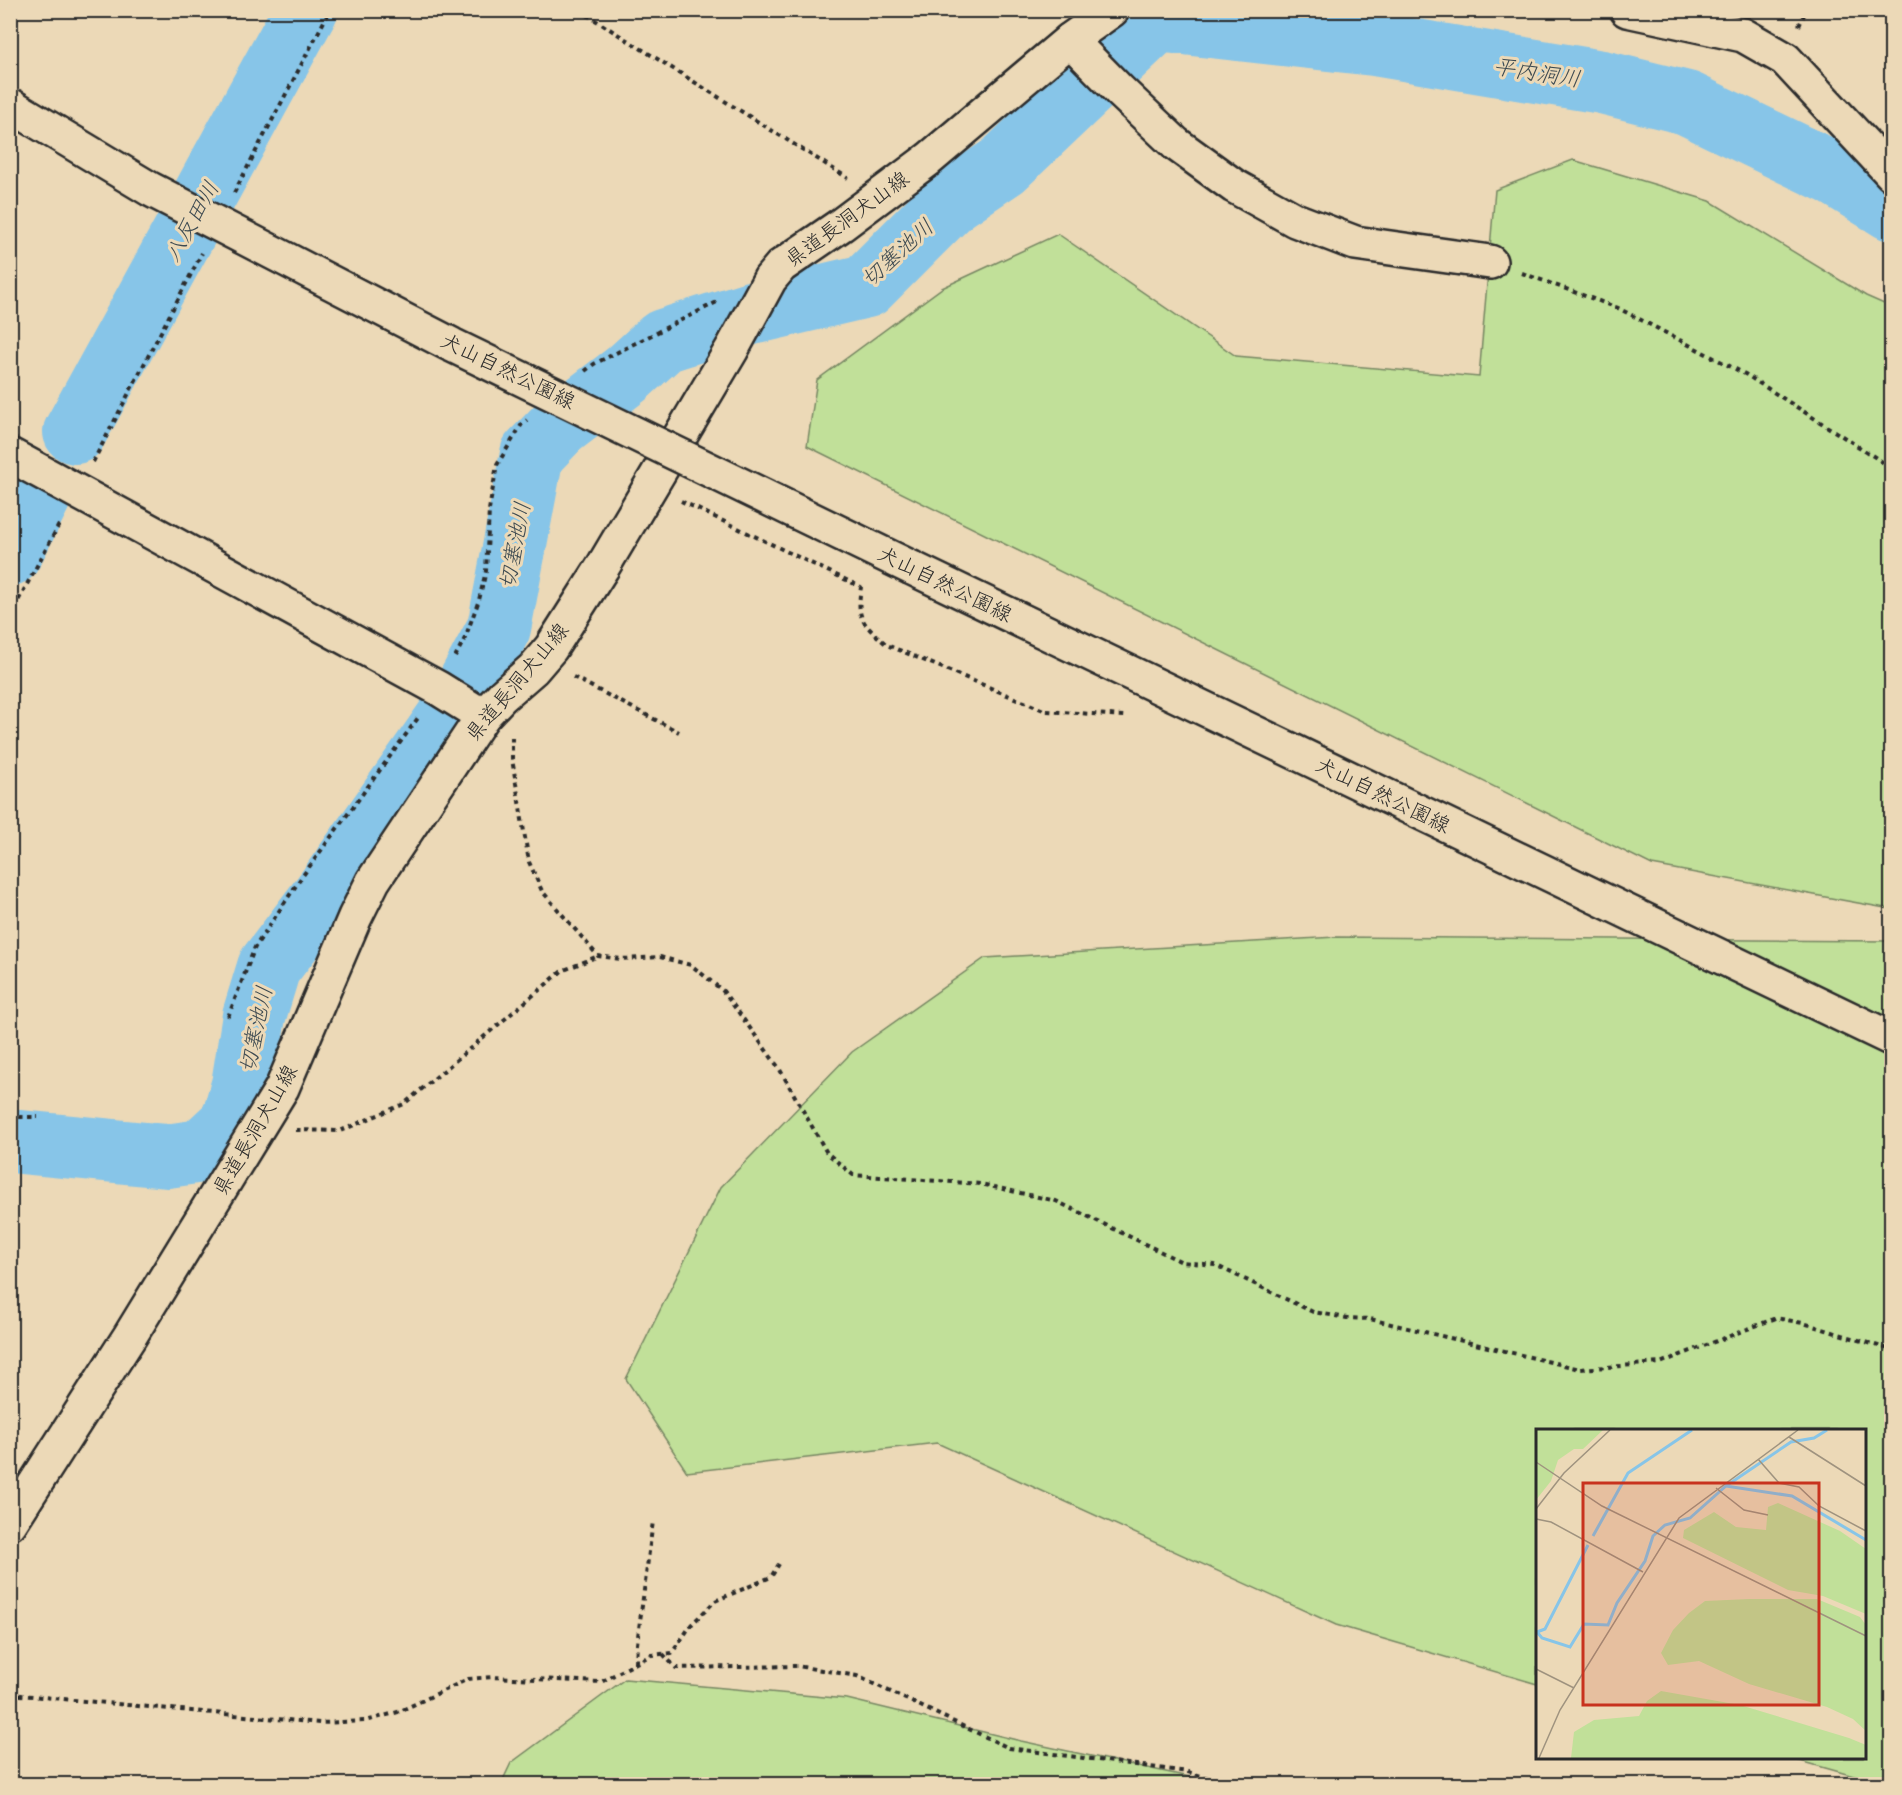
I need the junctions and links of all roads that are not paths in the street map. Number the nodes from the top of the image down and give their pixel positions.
1 (1112, 10) edge
2 (1627, 10) edge
3 (1071, 41) junction
4 (10, 105) edge
5 (1892, 174) edge
6 (1490, 262) road end
7 (10, 455) edge
8 (483, 716) junction
9 (1892, 1039) edge
10 (10, 1523) edge

1 - 3 main road, 県道長洞犬山線
2 - 5 main road
3 - 6 main road
3 - 8 main road, 県道長洞犬山線
4 - 9 main road, 犬山自然公園線, bridge
7 - 8 main road
8 - 10 main road, 県道長洞犬山線

